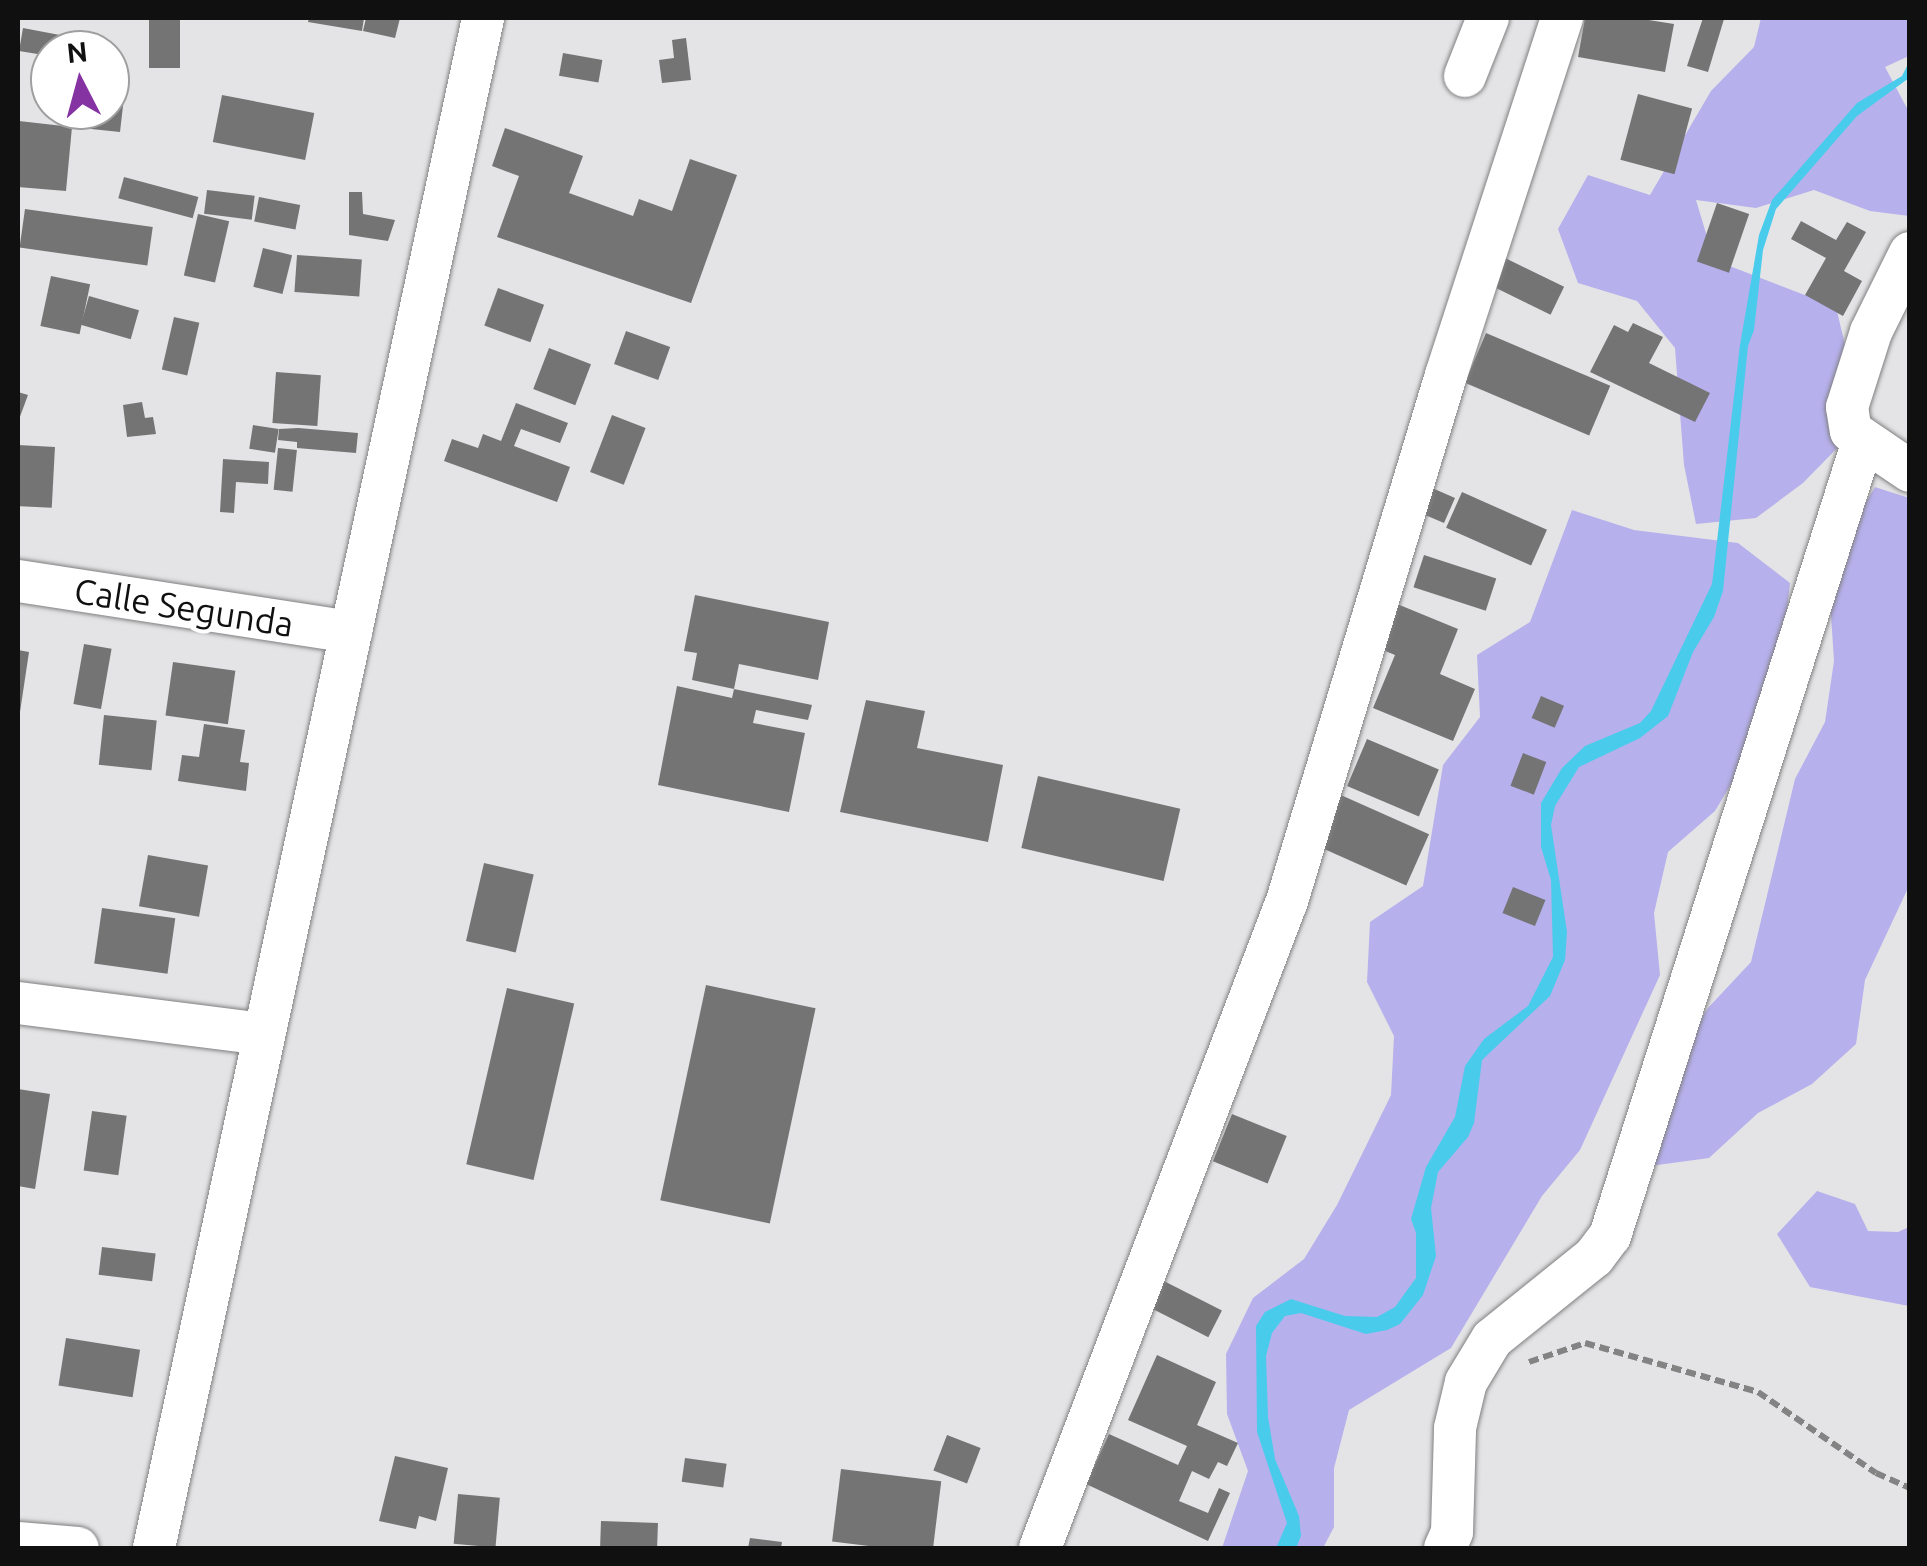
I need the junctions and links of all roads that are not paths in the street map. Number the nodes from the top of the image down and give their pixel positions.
1 (483, 18) edge
2 (1488, 18) edge
3 (1562, 18) edge
4 (1465, 76) dead end
5 (1910, 253) edge
6 (1863, 440) junction
7 (1910, 471) edge
8 (18, 581) edge
9 (351, 632) junction
10 (18, 1003) edge
11 (264, 1034) junction
12 (18, 1543) edge
13 (78, 1548) edge
14 (154, 1548) edge
15 (1040, 1548) edge
16 (1445, 1548) edge

1 - 9 street
2 - 4 street
3 - 15 street
5 - 6 street
6 - 7 street
6 - 16 street
8 - 9 street, Calle Segunda
9 - 11 street
10 - 11 street
11 - 14 street
12 - 13 street

